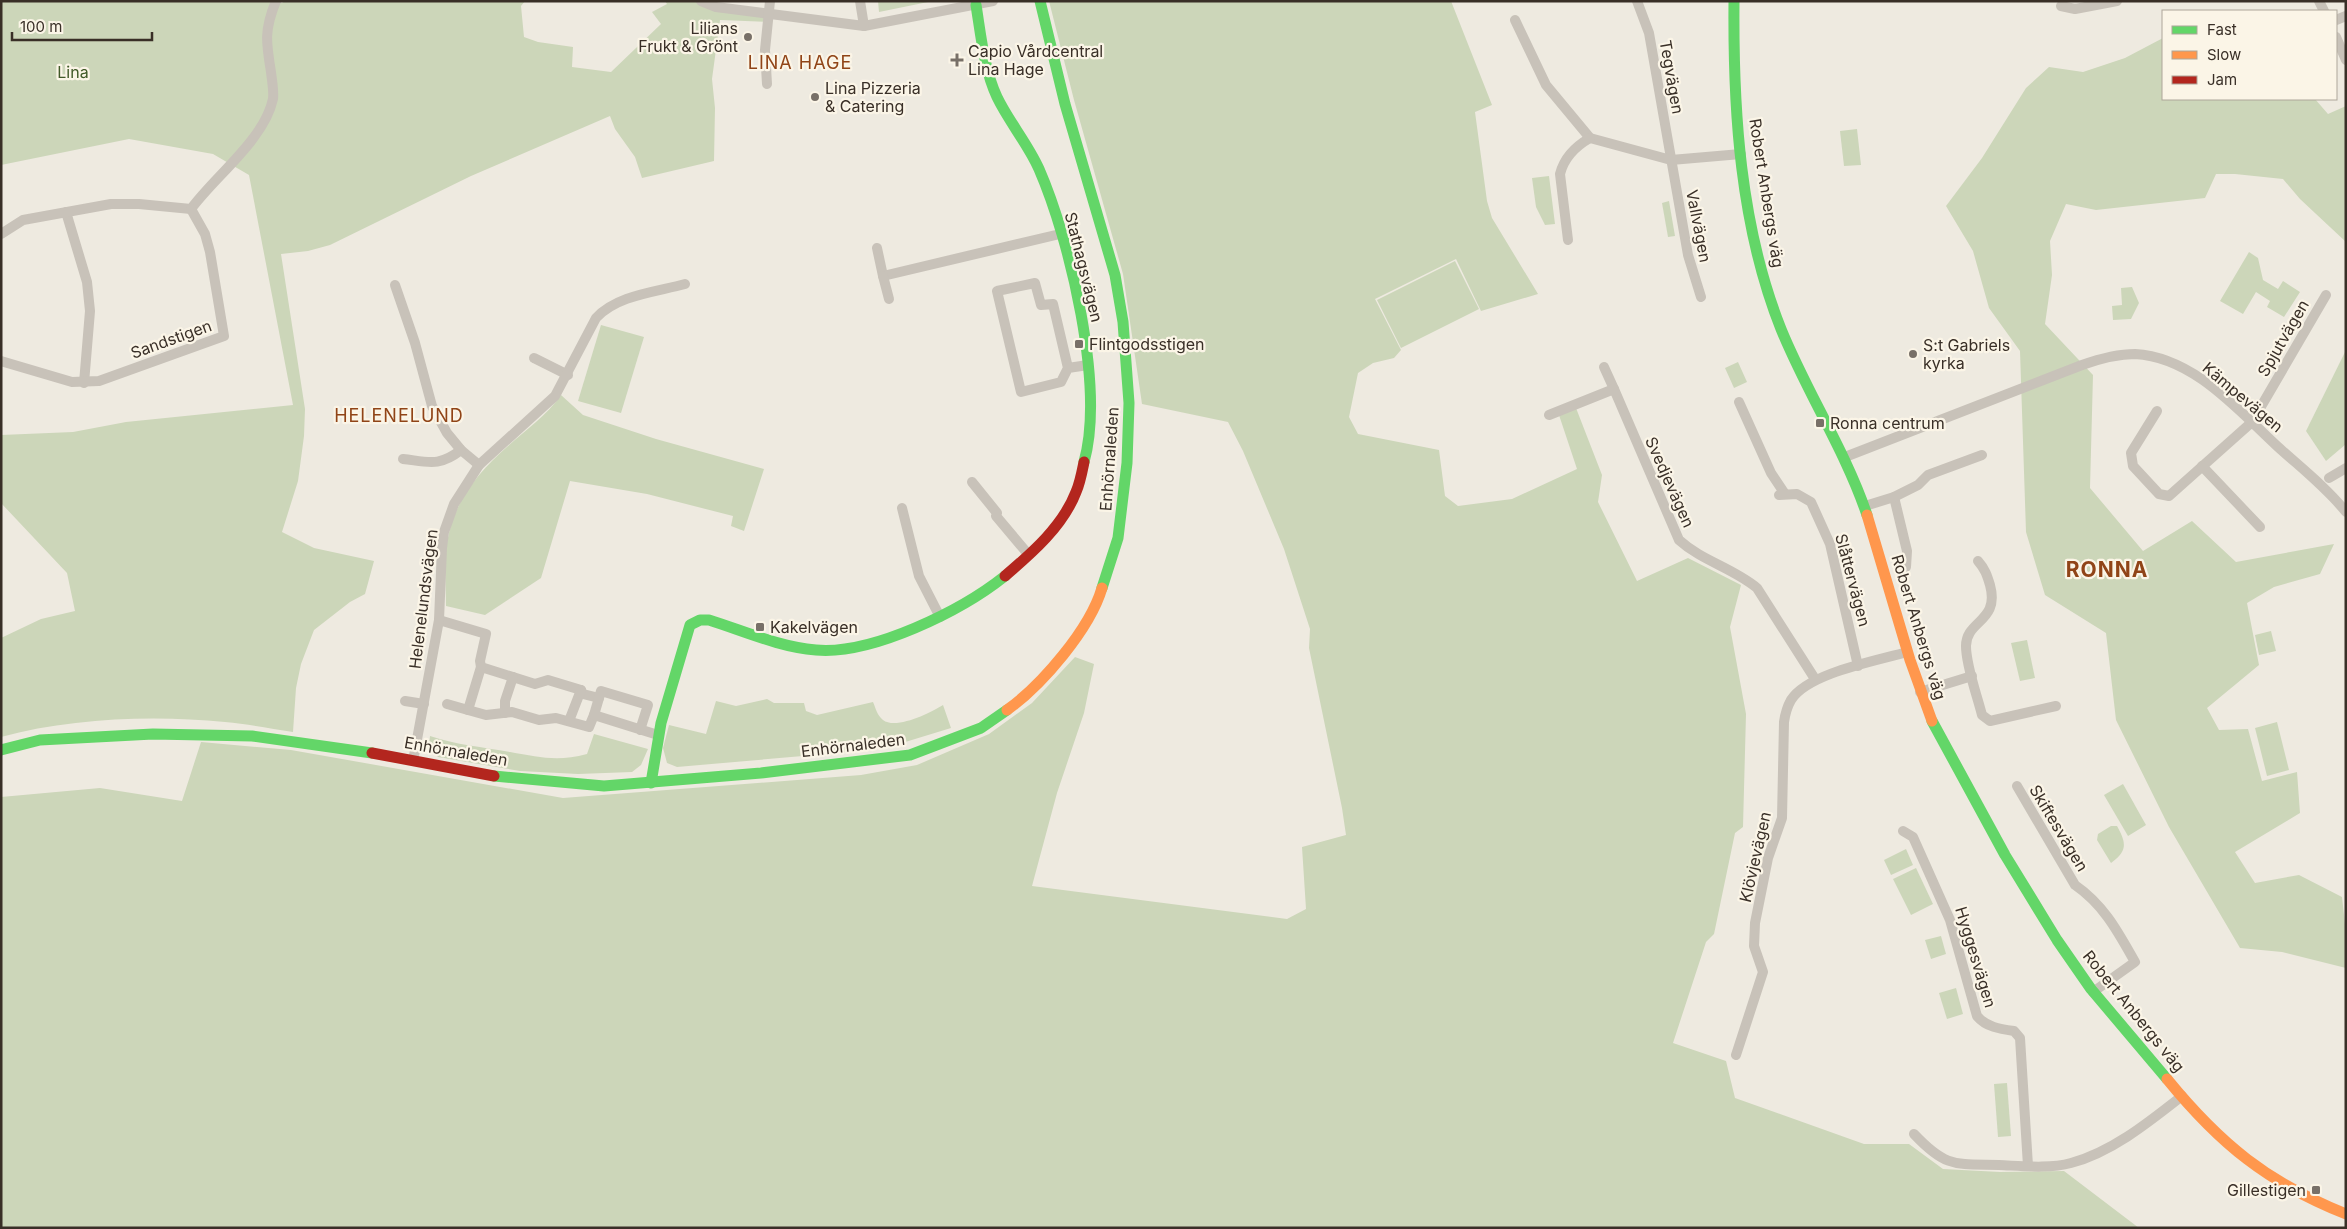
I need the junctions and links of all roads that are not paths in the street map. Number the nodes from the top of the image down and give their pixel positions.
1 (276, 1) edge
2 (701, 1) edge
3 (770, 1) edge
4 (860, 1) edge
5 (993, 1) edge
6 (1040, 1) edge
7 (1637, 1) edge
8 (1734, 1) edge
9 (2118, 1) edge
10 (976, 5) junction
11 (2061, 6) dead end
12 (769, 12) junction
13 (1516, 20) dead end
14 (864, 26) junction
15 (2337, 40) edge
16 (2346, 60) edge
17 (767, 84) dead end
18 (1590, 138) junction
19 (1741, 154) junction
20 (1671, 160) junction
21 (191, 209) junction
22 (66, 212) junction
23 (1, 234) edge
24 (1060, 234) junction
25 (1568, 240) dead end
26 (877, 248) dead end
27 (883, 276) junction
28 (395, 284) dead end
29 (685, 284) dead end
30 (2326, 295) dead end
31 (1701, 297) dead end
32 (889, 298) dead end
33 (534, 358) dead end
34 (1, 360) edge
35 (1088, 365) junction
36 (1604, 367) dead end
37 (1068, 368) junction
38 (568, 375) junction
39 (84, 383) junction
40 (1614, 389) junction
41 (1739, 402) dead end
42 (2157, 411) dead end
43 (1549, 415) dead end
44 (2252, 422) junction
45 (461, 450) junction
46 (1982, 455) dead end
47 (1845, 457) junction
48 (403, 458) dead end
49 (480, 465) junction
50 (2202, 466) junction
51 (2346, 468) edge
52 (2329, 478) dead end
53 (972, 482) dead end
54 (1894, 497) junction
55 (1865, 506) junction
56 (902, 508) dead end
57 (2346, 512) edge
58 (2260, 527) dead end
59 (1028, 554) junction
60 (1978, 561) dead end
61 (1906, 567) dead end
62 (940, 617) junction
63 (439, 620) junction
64 (1907, 652) junction
65 (1858, 666) junction
66 (481, 668) junction
67 (1972, 676) junction
68 (513, 677) junction
69 (1815, 679) junction
70 (581, 690) junction
71 (1920, 692) junction
72 (599, 698) junction
73 (405, 702) dead end
74 (424, 704) junction
75 (447, 704) dead end
76 (2056, 706) dead end
77 (468, 710) junction
78 (505, 713) junction
79 (594, 715) junction
80 (569, 721) junction
81 (640, 730) junction
82 (658, 735) junction
83 (1, 750) edge
84 (413, 761) junction
85 (650, 783) junction
86 (2016, 786) dead end
87 (1903, 832) dead end
88 (2093, 992) junction
89 (1736, 1054) dead end
90 (2182, 1096) junction
91 (1914, 1134) dead end
92 (2028, 1166) junction
93 (2346, 1214) edge

1 - 21 street
2 - 12 street
3 - 12 street
4 - 14 street
5 - 10 street
6 - 85 street, Enhörnaleden
7 - 20 street, Tegvägen
8 - 19 street, Robert Anbergs väg
9 - 11 street
10 - 14 street
10 - 24 street, Stathagsvägen
12 - 14 street
12 - 17 street
13 - 18 street
15 - 16 street
18 - 20 street
18 - 25 street
19 - 20 street
19 - 47 street, Robert Anbergs väg
20 - 31 street, Vallvägen
21 - 22 street
21 - 39 street, Sandstigen
22 - 23 street
22 - 39 street
24 - 27 street
24 - 35 street, Stathagsvägen
26 - 27 street
27 - 32 street
28 - 45 street
29 - 38 street, Helenelundsvägen
30 - 44 street, Spjutvägen
33 - 38 street
34 - 39 street, Sandstigen
35 - 37 street
35 - 59 street, Stathagsvägen
36 - 40 street, Svedjevägen
37 - 37 street
38 - 49 street, Helenelundsvägen
40 - 43 street
40 - 69 street, Svedjevägen
41 - 65 street, Slåttervägen
42 - 50 street, Spjutvägen
44 - 47 street, Kämpevägen
44 - 50 street, Spjutvägen
44 - 57 street, Kämpevägen
45 - 48 street
45 - 49 street
46 - 54 street
47 - 55 street, Robert Anbergs väg
49 - 63 street, Helenelundsvägen
50 - 58 street
51 - 52 street
53 - 59 street
54 - 55 street
54 - 61 street
55 - 64 street, Robert Anbergs väg
56 - 62 street
59 - 62 street, Stathagsvägen
60 - 67 street
62 - 82 street, Stathagsvägen
63 - 66 street
63 - 74 street, Helenelundsvägen
64 - 65 street, Klövjevägen
64 - 71 street, Robert Anbergs väg
65 - 69 street, Klövjevägen
66 - 68 street
66 - 77 street
67 - 71 street
67 - 76 street
68 - 70 street
68 - 78 street
69 - 89 street, Klövjevägen
70 - 72 street
70 - 80 street
71 - 88 street, Robert Anbergs väg
72 - 79 street
72 - 81 street
73 - 74 street
74 - 84 street, Helenelundsvägen
75 - 77 street
77 - 78 street
78 - 80 street
79 - 80 street
79 - 81 street
81 - 82 street
82 - 85 street
83 - 84 street, Enhörnaleden
84 - 85 street, Enhörnaleden
86 - 88 street, Skiftesvägen
87 - 92 street, Hyggesvägen
88 - 90 street, Robert Anbergs väg
90 - 92 street
90 - 93 street, Robert Anbergs väg
91 - 92 street

